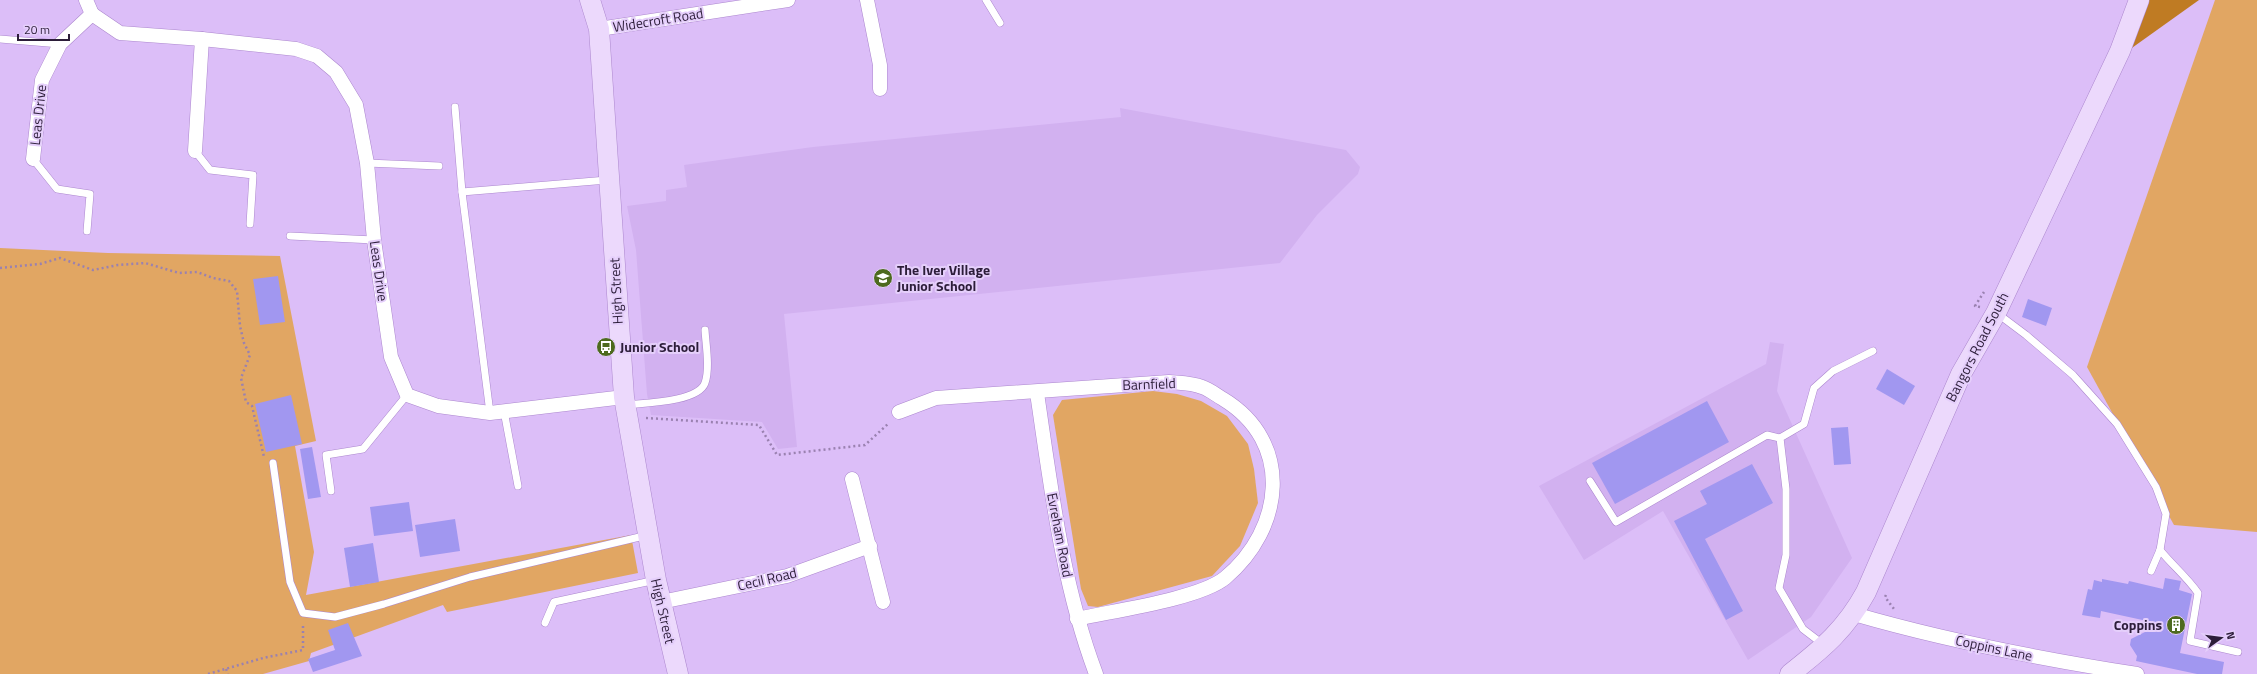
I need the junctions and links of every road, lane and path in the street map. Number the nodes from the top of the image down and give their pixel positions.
1 (86, 0) edge
2 (590, 0) edge
3 (788, 0) edge
4 (867, 0) edge
5 (986, 0) edge
6 (2138, 0) edge
7 (92, 14) junction
8 (1000, 23) dead end
9 (599, 29) junction
10 (0, 39) edge
11 (202, 39) junction
12 (60, 44) junction
13 (880, 89) dead end
14 (455, 108) dead end
15 (195, 152) joint
16 (33, 159) joint
17 (367, 163) junction
18 (439, 166) dead end
19 (610, 180) junction
20 (462, 192) junction
21 (250, 224) dead end
22 (87, 230) dead end
23 (290, 236) dead end
24 (374, 240) junction
25 (0, 268) edge
26 (1996, 313) junction
27 (705, 330) dead end
28 (1873, 351) dead end
29 (1037, 393) junction
30 (407, 395) junction
31 (624, 401) junction
32 (504, 411) junction
33 (899, 412) dead end
34 (490, 413) junction
35 (649, 418) dead end
36 (880, 433) dead end
37 (1780, 438) junction
38 (264, 457) dead end
39 (273, 463) dead end
40 (852, 479) dead end
41 (1590, 481) dead end
42 (518, 486) dead end
43 (331, 491) dead end
44 (648, 535) junction
45 (870, 546) junction
46 (2160, 550) junction
47 (2151, 571) dead end
48 (656, 580) junction
49 (661, 602) junction
50 (883, 602) dead end
51 (303, 613) junction
52 (1854, 614) junction
53 (1077, 619) junction
54 (545, 623) dead end
55 (1826, 646) junction
56 (2238, 652) dead end
57 (226, 668) junction
58 (208, 674) edge
59 (228, 674) edge
60 (678, 674) edge
61 (1096, 674) edge
62 (1790, 674) edge
63 (2137, 674) edge

1 - 7 street
2 - 9 street, High Street
3 - 9 street, Widecroft Road
4 - 13 street
5 - 8 lane
6 - 26 street, Bangors Road South
7 - 11 street, Leas Drive
7 - 12 street, Leas Drive
9 - 19 street, High Street
10 - 12 lane
11 - 15 street
11 - 17 street, Leas Drive
12 - 16 street, Leas Drive
14 - 20 lane
15 - 21 lane
16 - 22 lane
17 - 18 lane
17 - 24 street, Leas Drive
19 - 20 lane
19 - 31 street, High Street
20 - 34 lane
23 - 24 lane
24 - 30 street, Leas Drive
25 - 38 path
26 - 46 lane
26 - 52 street, Bangors Road South
27 - 31 lane
28 - 37 lane
29 - 33 street, Barnfield
29 - 53 street, Evreham Road
29 - 53 street, Barnfield
30 - 34 street
30 - 43 lane
31 - 32 street
31 - 44 street, High Street
32 - 34 street
32 - 42 lane
35 - 36 path
37 - 41 lane
37 - 55 lane
39 - 51 lane
40 - 45 street
44 - 48 street, High Street
44 - 51 lane
45 - 49 street, Cecil Road
45 - 50 street
46 - 47 lane
46 - 56 lane
48 - 49 street, High Street
48 - 54 lane
49 - 60 street, High Street
51 - 57 path
52 - 55 street, Bangors Road South
52 - 63 street, Coppins Lane
53 - 61 street, Evreham Road
55 - 62 street, Bangors Road South
57 - 58 path
57 - 59 path

